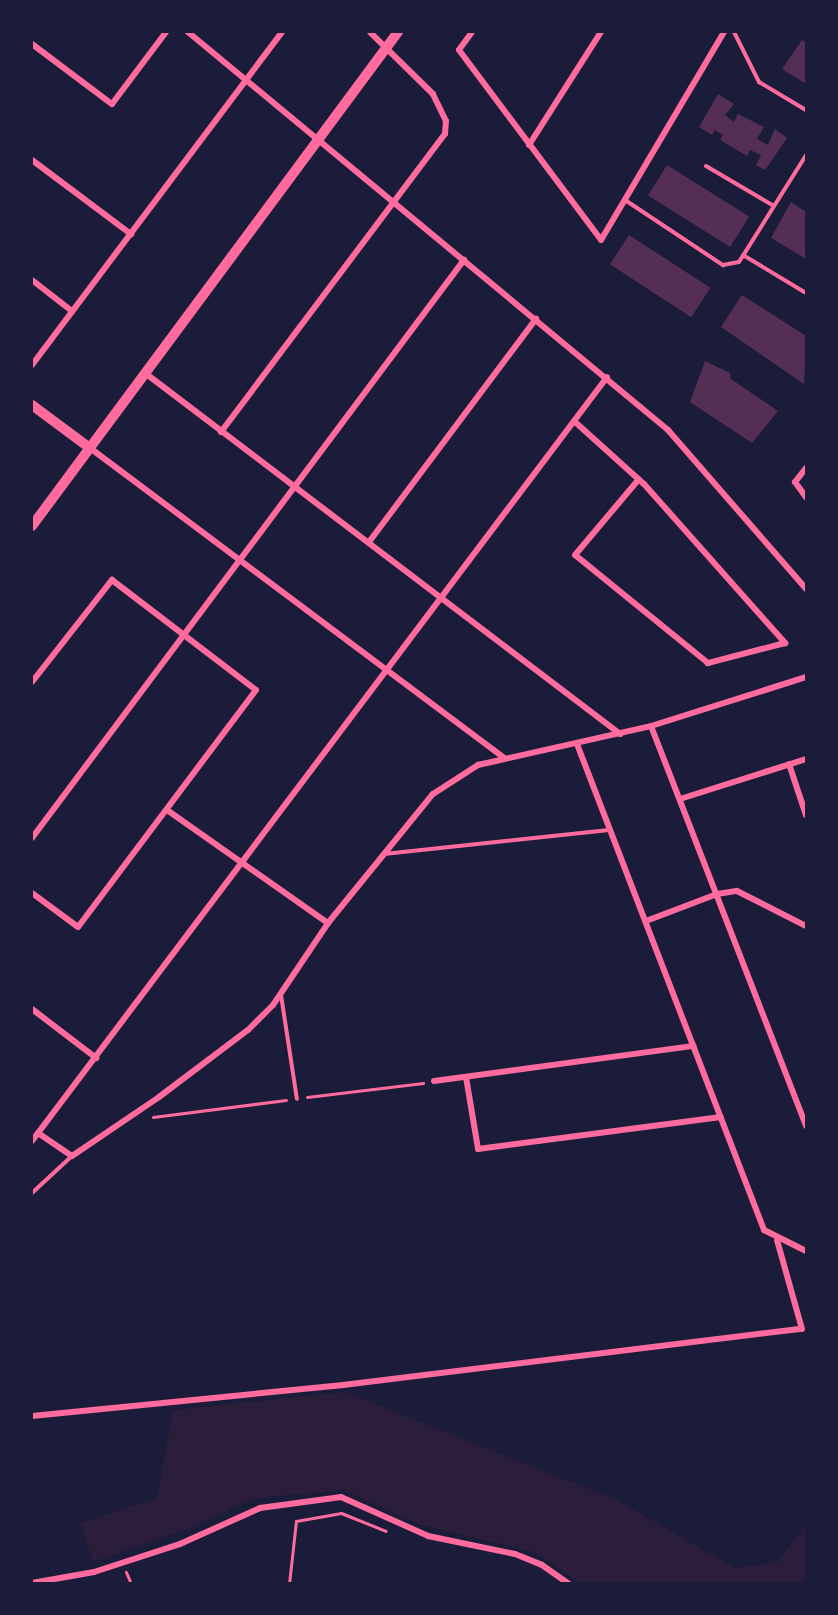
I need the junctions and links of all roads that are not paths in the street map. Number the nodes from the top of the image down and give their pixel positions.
1 (166, 32) edge
2 (188, 32) edge
3 (282, 32) edge
4 (370, 32) edge
5 (398, 32) edge
6 (472, 32) edge
7 (601, 32) edge
8 (724, 32) edge
9 (734, 32) edge
10 (32, 44) edge
11 (386, 49) junction
12 (247, 80) junction
13 (807, 110) edge
14 (317, 142) junction
15 (529, 145) junction
16 (807, 155) edge
17 (32, 160) edge
18 (802, 163) junction
19 (706, 165) dead end
20 (807, 166) edge
21 (624, 200) junction
22 (393, 202) junction
23 (774, 206) junction
24 (131, 234) junction
25 (743, 255) junction
26 (464, 260) junction
27 (32, 280) edge
28 (807, 293) edge
29 (72, 311) junction
30 (536, 319) junction
31 (32, 365) edge
32 (145, 373) junction
33 (607, 377) junction
34 (32, 405) edge
35 (574, 421) junction
36 (221, 432) junction
37 (90, 448) junction
38 (807, 468) edge
39 (639, 479) junction
40 (294, 488) junction
41 (807, 497) edge
42 (32, 526) edge
43 (369, 542) junction
44 (239, 559) junction
45 (807, 589) edge
46 (443, 598) junction
47 (185, 635) junction
48 (386, 672) junction
49 (807, 677) edge
50 (32, 682) edge
51 (651, 726) junction
52 (620, 734) junction
53 (577, 744) junction
54 (504, 757) junction
55 (807, 759) edge
56 (789, 764) junction
57 (680, 799) junction
58 (167, 810) junction
59 (807, 815) edge
60 (607, 830) junction
61 (32, 838) edge
62 (384, 854) junction
63 (243, 863) junction
64 (32, 893) edge
65 (717, 894) junction
66 (646, 921) junction
67 (328, 923) junction
68 (807, 926) edge
69 (281, 994) junction
70 (32, 1010) edge
71 (694, 1046) junction
72 (96, 1058) junction
73 (466, 1077) junction
74 (434, 1081) road end
75 (297, 1099) road end
76 (721, 1117) junction
77 (807, 1126) edge
78 (38, 1133) junction
79 (32, 1141) edge
80 (72, 1156) junction
81 (32, 1193) edge
82 (777, 1240) junction
83 (807, 1251) edge
84 (32, 1416) edge
85 (32, 1583) edge
86 (569, 1584) edge

1 - 10 street
2 - 12 street
3 - 12 street
4 - 11 street
5 - 11 street
6 - 15 street
7 - 15 street
8 - 21 street
9 - 13 lane
11 - 14 street
11 - 22 street
12 - 14 street
12 - 24 street
14 - 22 street
14 - 32 street
15 - 21 street
16 - 18 lane
17 - 24 street
18 - 20 lane
18 - 23 lane
19 - 23 lane
21 - 25 lane
22 - 26 street
22 - 36 street
23 - 25 lane
24 - 29 street
25 - 28 lane
26 - 30 street
26 - 40 street
27 - 29 street
29 - 31 street
30 - 33 street
30 - 43 street
32 - 36 street
32 - 37 street
33 - 35 street
33 - 45 street
34 - 37 street
35 - 39 street
35 - 46 street
36 - 40 street
37 - 42 street
37 - 44 street
38 - 41 street
39 - 39 street
40 - 43 street
40 - 44 street
43 - 46 street
44 - 47 street
44 - 48 street
46 - 48 street
46 - 52 street
47 - 50 street
47 - 58 street
47 - 61 street
48 - 54 street
48 - 63 street
49 - 51 street
51 - 52 street
51 - 57 street
52 - 53 street
53 - 54 street
53 - 60 street
54 - 62 street
55 - 56 street
56 - 57 street
56 - 59 street
57 - 65 street
58 - 63 street
58 - 64 street
60 - 62 lane
60 - 66 street
62 - 67 street
63 - 67 street
63 - 72 street
65 - 66 street
65 - 68 street
65 - 77 street
66 - 71 street
67 - 69 street
69 - 75 lane
69 - 80 street
70 - 72 street
71 - 73 street
71 - 76 street
72 - 78 street
73 - 74 street
73 - 76 street
76 - 82 street
78 - 79 street
78 - 80 street
80 - 81 lane
82 - 83 street
82 - 84 street
85 - 86 street

